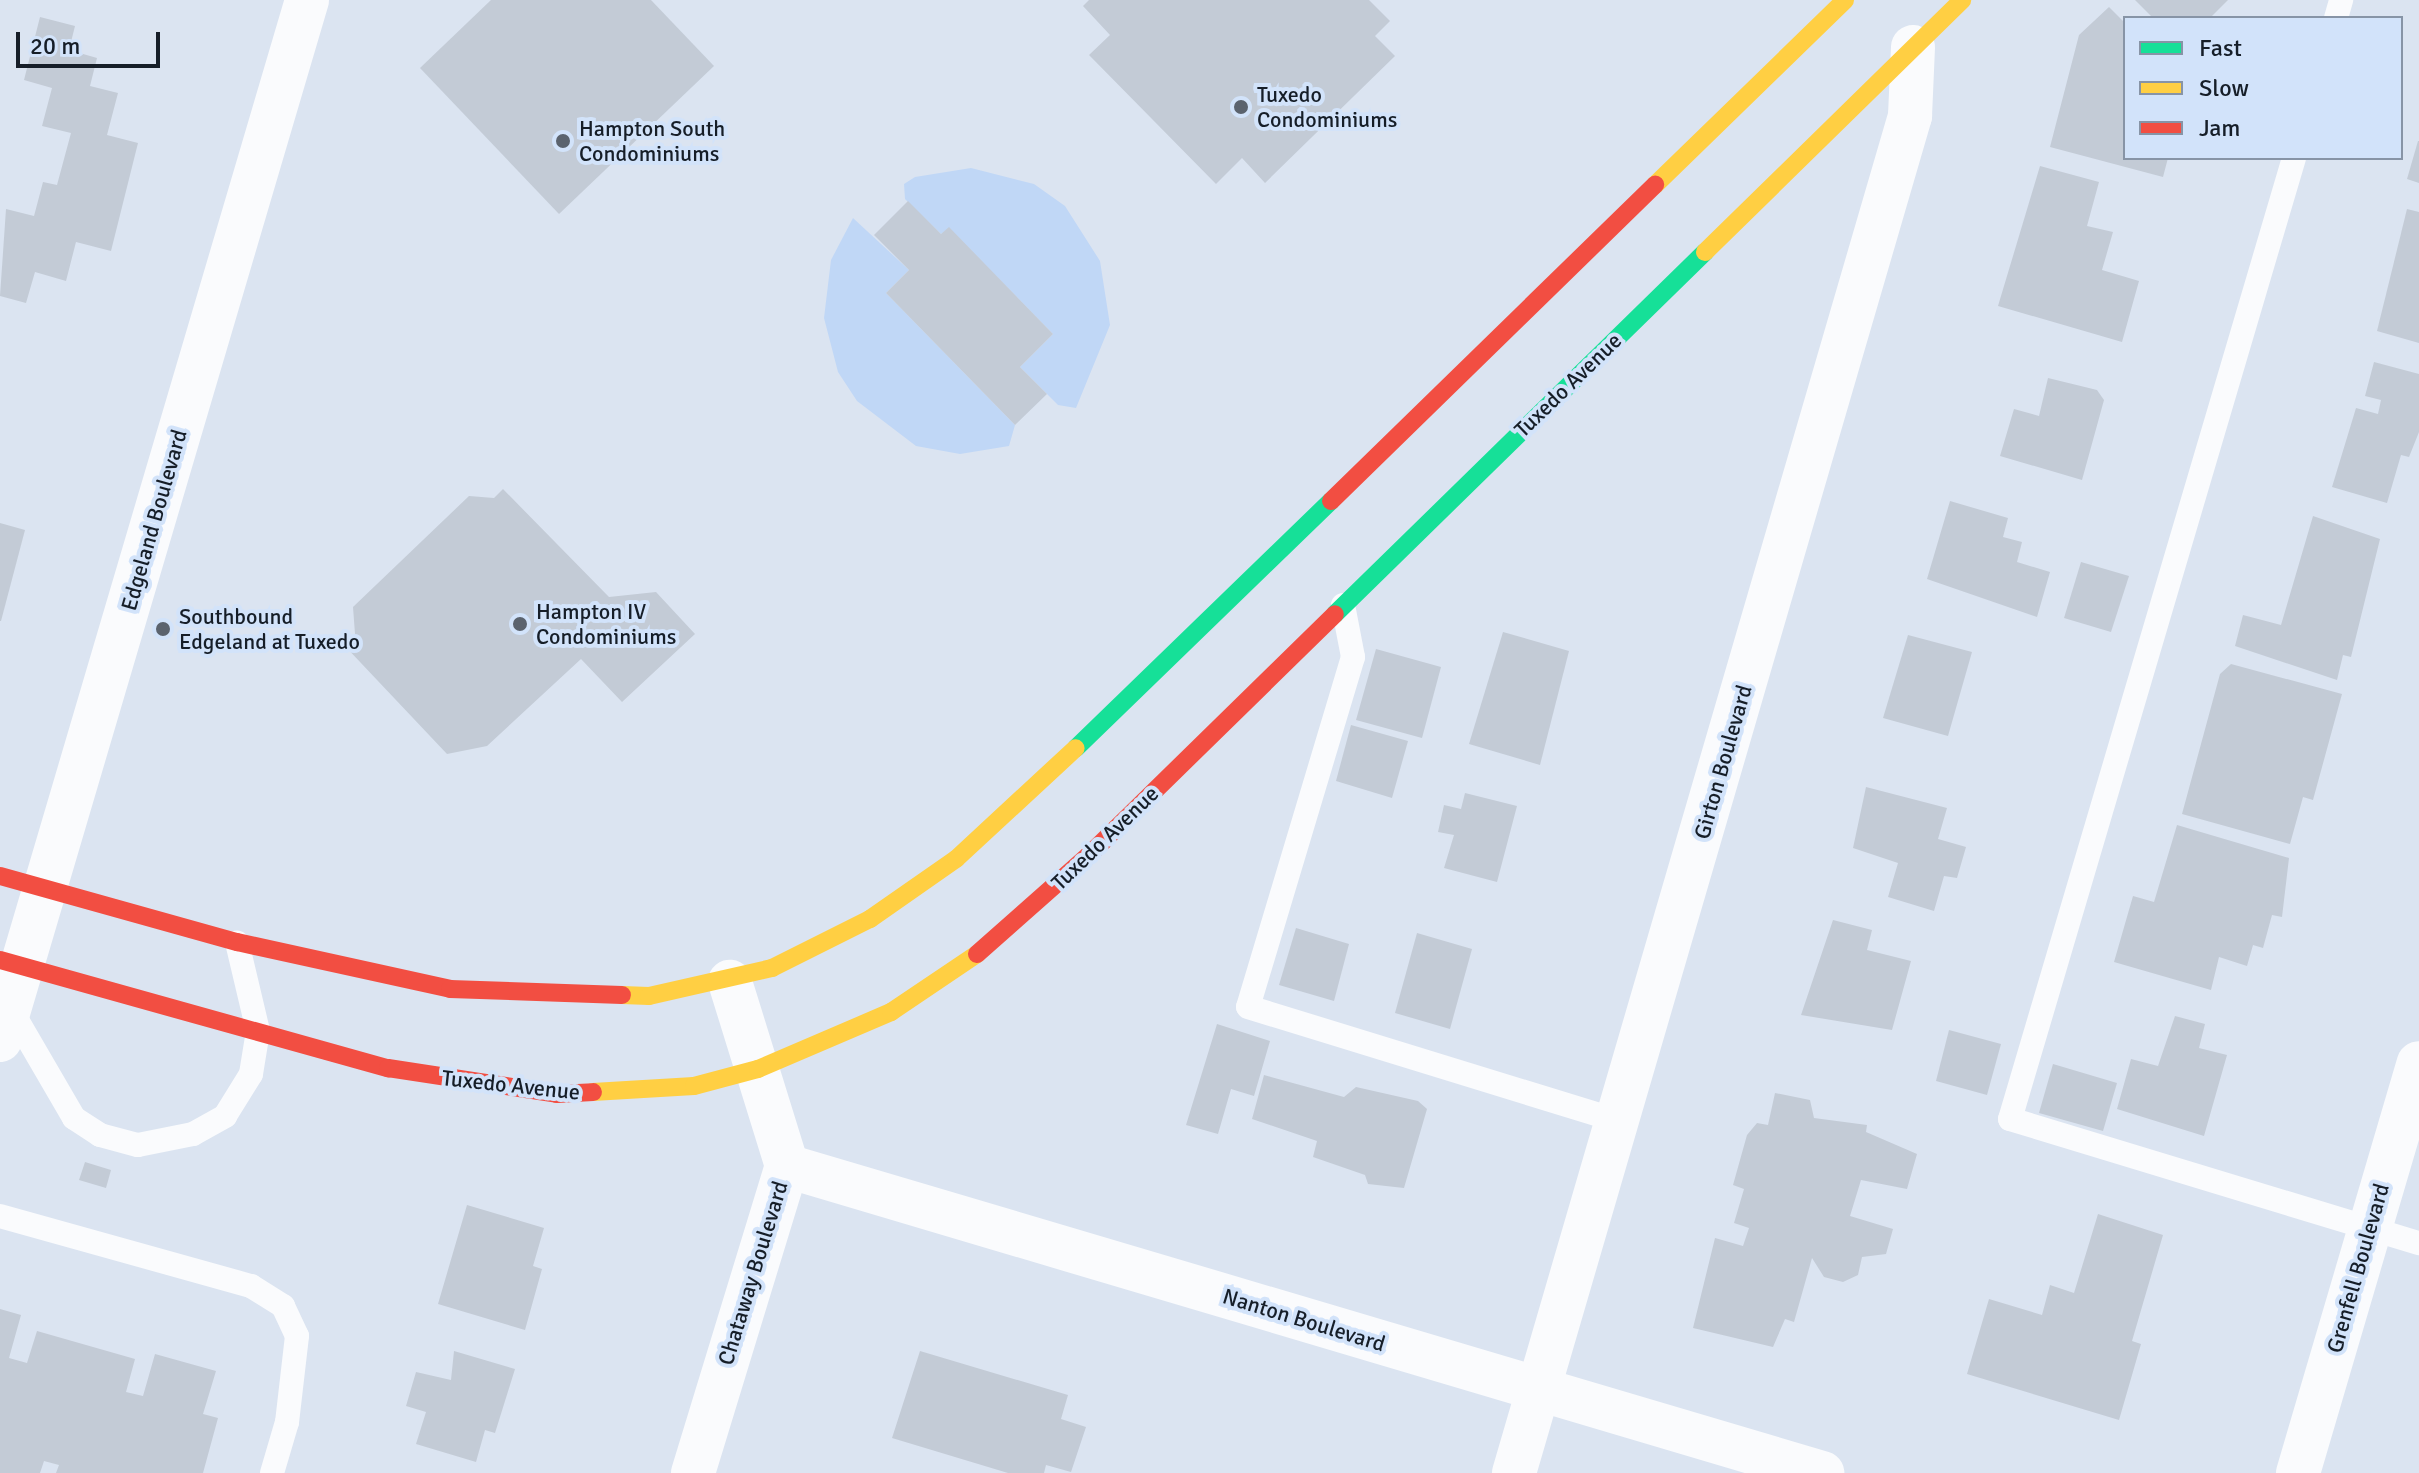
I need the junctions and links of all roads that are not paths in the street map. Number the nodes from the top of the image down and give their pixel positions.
1 (307, 0) edge
2 (1845, 0) edge
3 (1962, 0) edge
4 (1913, 47) junction
5 (2293, 160) edge
6 (1343, 605) junction
7 (0, 876) edge
8 (46, 889) junction
9 (237, 942) junction
10 (12, 963) edge
11 (730, 982) junction
12 (5, 1024) edge
13 (258, 1031) junction
14 (2419, 1063) edge
15 (758, 1069) junction
16 (1619, 1121) junction
17 (787, 1166) junction
18 (0, 1216) edge
19 (2369, 1228) junction
20 (2419, 1243) edge
21 (1540, 1390) junction
22 (702, 1471) edge
23 (272, 1473) edge
24 (1514, 1473) edge
25 (1822, 1473) edge
26 (2298, 1473) edge

1 - 8 street, Edgeland Boulevard
2 - 11 main road
3 - 4 main road, Tuxedo Avenue
4 - 6 main road, Tuxedo Avenue
4 - 16 street, Girton Boulevard
5 - 19 lane
6 - 15 main road, Tuxedo Avenue
6 - 16 lane
7 - 8 main road
8 - 9 main road
8 - 10 street, Edgeland Boulevard
9 - 11 main road
9 - 13 lane
10 - 12 street, Edgeland Boulevard
10 - 13 main road, Tuxedo Avenue
11 - 15 street, Chataway Boulevard
12 - 13 lane
13 - 15 main road, Tuxedo Avenue
14 - 19 street, Grenfell Boulevard
15 - 17 street, Chataway Boulevard
16 - 21 street, Girton Boulevard
17 - 21 street, Nanton Boulevard
17 - 22 street, Chataway Boulevard
18 - 23 lane
19 - 20 lane
19 - 26 street, Grenfell Boulevard
21 - 24 street, Girton Boulevard
21 - 25 street, Nanton Boulevard

